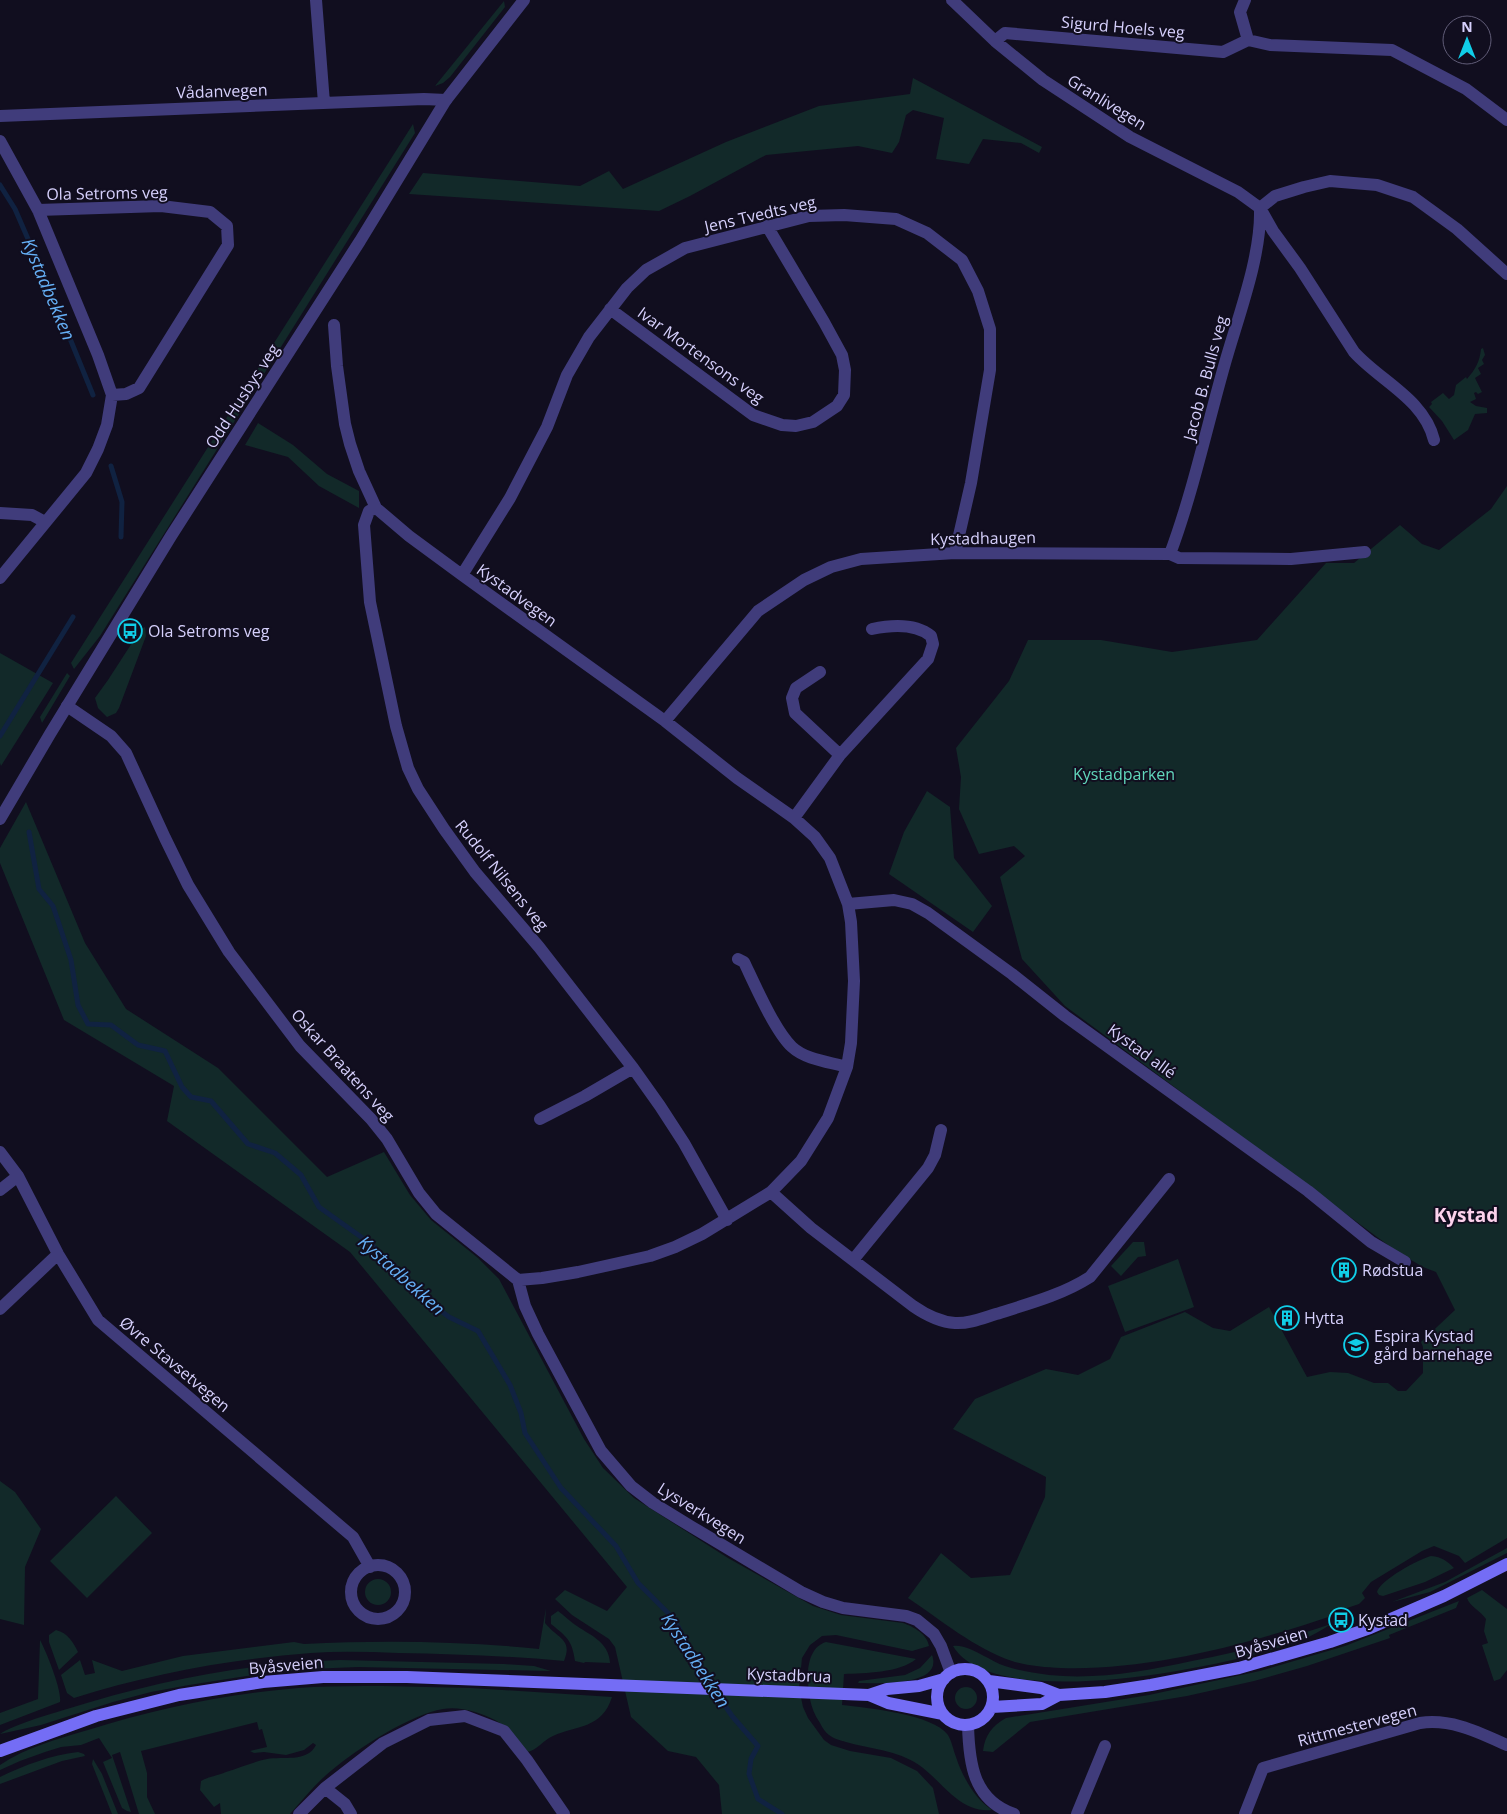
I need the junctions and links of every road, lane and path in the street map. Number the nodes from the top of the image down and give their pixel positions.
1 (316, 0) edge
2 (524, 0) edge
3 (952, 0) edge
4 (1244, 0) edge
5 (995, 40) junction
6 (1248, 40) junction
7 (446, 100) junction
8 (324, 103) junction
9 (0, 116) edge
10 (1507, 120) edge
11 (0, 141) edge
12 (1260, 208) junction
13 (38, 210) junction
14 (767, 226) junction
15 (1507, 274) edge
16 (610, 309) junction
17 (334, 325) dead end
18 (112, 395) junction
19 (1434, 440) dead end
20 (376, 508) junction
21 (0, 512) edge
22 (46, 522) junction
23 (1365, 552) dead end
24 (955, 553) junction
25 (1170, 554) junction
26 (462, 575) junction
27 (0, 578) edge
28 (872, 629) dead end
29 (820, 672) dead end
30 (67, 706) junction
31 (665, 721) junction
32 (840, 755) junction
33 (794, 818) junction
34 (0, 819) edge
35 (848, 904) junction
36 (738, 960) dead end
37 (847, 1067) junction
38 (633, 1068) junction
39 (540, 1119) dead end
40 (941, 1130) dead end
41 (0, 1152) edge
42 (18, 1176) junction
43 (1169, 1179) dead end
44 (0, 1190) edge
45 (772, 1192) junction
46 (727, 1220) junction
47 (58, 1254) junction
48 (853, 1260) junction
49 (1405, 1262) dead end
50 (518, 1280) junction
51 (0, 1309) edge
52 (1507, 1564) edge
53 (370, 1567) junction
54 (948, 1676) junction
55 (989, 1681) junction
56 (584, 1683) joint
57 (870, 1695) junction
58 (1059, 1696) junction
59 (992, 1707) junction
60 (943, 1714) junction
61 (968, 1725) junction
62 (1507, 1745) edge
63 (1105, 1746) dead end
64 (0, 1751) edge
65 (325, 1788) junction
66 (299, 1814) edge
67 (351, 1814) edge
68 (564, 1814) edge
69 (1014, 1814) edge
70 (1077, 1814) edge
71 (1245, 1814) edge

1 - 8 street
2 - 7 street, Odd Husbys veg
3 - 5 street, Granlivegen
4 - 6 street
5 - 6 street, Sigurd Hoels veg
5 - 12 street, Granlivegen
6 - 10 street
7 - 8 street, Vådanvegen
7 - 30 street, Odd Husbys veg
8 - 9 street, Vådanvegen
11 - 13 street, Ola Setroms veg
12 - 15 street
12 - 19 street, Granlivegen
12 - 25 street, Jacob B. Bulls veg
13 - 18 street, Ola Setroms veg
13 - 18 street, Ola Setroms veg
14 - 16 street, Jens Tvedts veg
14 - 16 street, Ivar Mortensons veg
14 - 24 street, Jens Tvedts veg
16 - 26 street, Jens Tvedts veg
17 - 20 street, Kystadvegen
18 - 22 street, Ola Setroms veg
20 - 26 street, Kystadvegen
20 - 38 street, Rudolf Nilsens veg
21 - 22 street
22 - 27 street, Ola Setroms veg
23 - 25 street, Kystadhaugen
24 - 25 street, Kystadhaugen
24 - 31 street, Kystadhaugen
26 - 31 street, Kystadvegen
28 - 32 street
29 - 32 street
30 - 34 street, Odd Husbys veg
30 - 50 street, Oskar Braatens veg
31 - 33 street, Kystadvegen
32 - 33 street
33 - 35 street, Kystadvegen
35 - 37 street
35 - 49 street, Kystad allé
36 - 37 street
37 - 45 street
38 - 39 street
38 - 46 street, Rudolf Nilsens veg
40 - 48 street
41 - 42 street, Øvre Stavsetvegen
42 - 44 street
42 - 47 street, Øvre Stavsetvegen
43 - 48 street
45 - 46 street
45 - 48 street
46 - 50 street
47 - 51 street
47 - 53 street, Øvre Stavsetvegen
50 - 54 street, Lysverkvegen
52 - 58 main road, Byåsveien
53 - 53 street
54 - 55 main road
54 - 57 main road
54 - 60 main road
55 - 58 main road, Byåsveien
55 - 59 main road
56 - 57 main road, Kystadbrua
56 - 64 main road, Byåsveien
57 - 60 main road
58 - 59 main road, Byåsveien
59 - 61 main road
60 - 61 main road
61 - 69 street
62 - 71 street, Rittmestervegen
63 - 70 street
65 - 66 street
65 - 67 street
65 - 68 street

